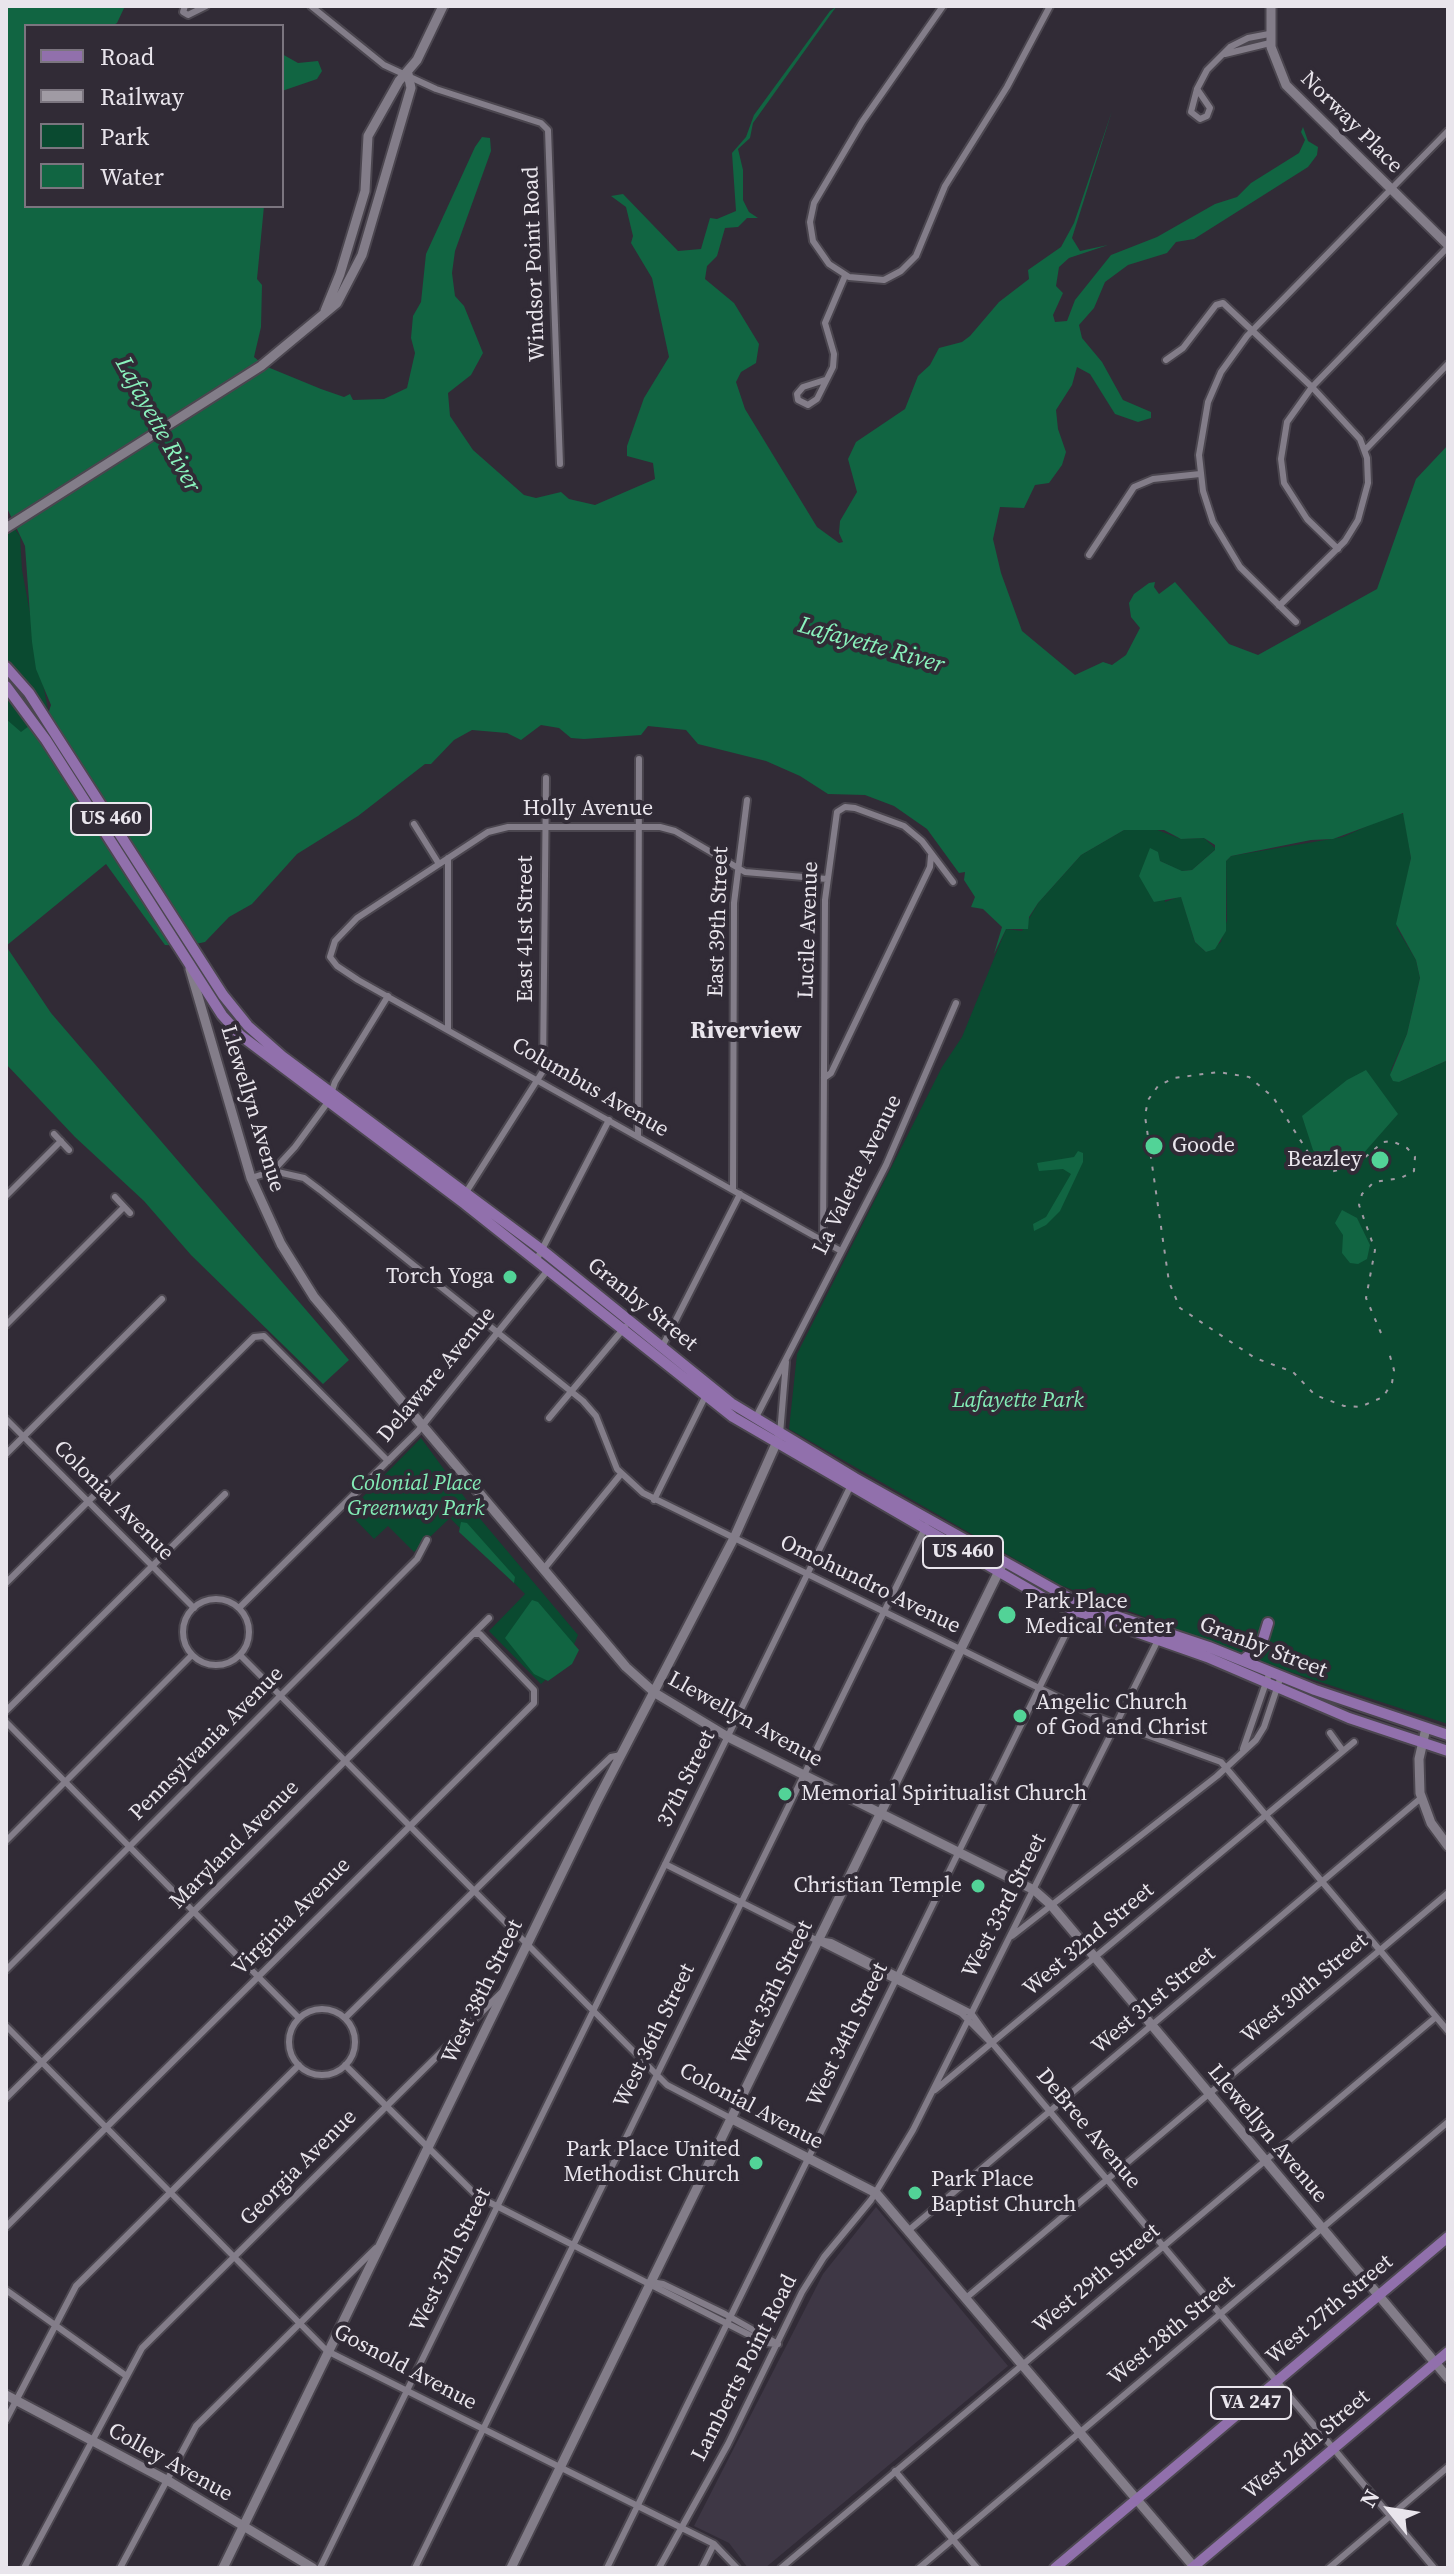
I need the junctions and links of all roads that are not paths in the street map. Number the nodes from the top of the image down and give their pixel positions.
1 (185, 6) edge
2 (206, 6) edge
3 (311, 6) edge
4 (443, 6) edge
5 (943, 6) edge
6 (1050, 6) edge
7 (1271, 6) edge
8 (1270, 39) junction
9 (408, 74) junction
10 (1197, 89) junction
11 (1448, 131) edge
12 (1390, 189) junction
13 (1448, 246) edge
14 (845, 276) junction
15 (321, 318) junction
16 (1253, 330) junction
17 (1166, 360) dead end
18 (1448, 364) edge
19 (825, 380) junction
20 (1312, 387) junction
21 (1365, 450) junction
22 (560, 464) dead end
23 (1200, 474) junction
24 (6, 528) edge
25 (1338, 549) junction
26 (1089, 555) dead end
27 (1279, 606) junction
28 (1296, 622) dead end
29 (6, 667) edge
30 (9, 690) edge
31 (639, 759) dead end
32 (546, 778) dead end
33 (747, 800) dead end
34 (414, 824) dead end
35 (544, 826) junction
36 (640, 827) junction
37 (931, 854) junction
38 (448, 858) junction
39 (439, 864) junction
40 (737, 867) junction
41 (827, 879) junction
42 (953, 882) dead end
43 (331, 950) joint
44 (193, 959) junction
45 (388, 996) junction
46 (956, 1003) dead end
47 (448, 1029) junction
48 (824, 1078) junction
49 (539, 1079) junction
50 (330, 1098) junction
51 (609, 1120) junction
52 (54, 1134) dead end
53 (638, 1136) junction
54 (61, 1141) junction
55 (69, 1150) dead end
56 (273, 1171) junction
57 (251, 1178) junction
58 (736, 1192) junction
59 (6, 1196) edge
60 (115, 1197) dead end
61 (464, 1197) junction
62 (123, 1208) junction
63 (130, 1213) dead end
64 (823, 1241) junction
65 (841, 1251) junction
66 (539, 1255) junction
67 (552, 1265) junction
68 (162, 1299) dead end
69 (6, 1325) edge
70 (626, 1325) junction
71 (498, 1332) junction
72 (662, 1347) junction
73 (786, 1359) junction
74 (572, 1392) junction
75 (706, 1395) junction
76 (549, 1418) dead end
77 (6, 1419) edge
78 (755, 1419) junction
79 (422, 1426) junction
80 (23, 1437) junction
81 (779, 1439) junction
82 (6, 1454) edge
83 (388, 1461) junction
84 (621, 1474) junction
85 (853, 1483) junction
86 (225, 1494) dead end
87 (654, 1500) junction
88 (88, 1502) junction
89 (926, 1525) junction
90 (734, 1538) junction
91 (427, 1540) dead end
92 (152, 1566) junction
93 (1001, 1567) junction
94 (543, 1570) junction
95 (808, 1574) junction
96 (6, 1583) edge
97 (194, 1608) junction
98 (239, 1608) junction
99 (1078, 1609) junction
100 (884, 1612) junction
101 (489, 1618) dead end
102 (1268, 1623) dead end
103 (473, 1634) junction
104 (1159, 1636) junction
105 (961, 1649) junction
106 (192, 1655) junction
107 (240, 1655) junction
108 (1243, 1660) junction
109 (1276, 1673) junction
110 (1266, 1683) junction
111 (1039, 1688) junction
112 (1277, 1688) junction
113 (655, 1693) junction
114 (281, 1696) junction
115 (6, 1711) edge
116 (6, 1722) edge
117 (1116, 1725) junction
118 (1426, 1728) junction
119 (1330, 1733) dead end
120 (1448, 1735) edge
121 (728, 1737) junction
122 (1354, 1742) dead end
123 (1421, 1743) junction
124 (1343, 1751) junction
125 (1448, 1751) edge
126 (1242, 1753) junction
127 (621, 1755) junction
128 (345, 1761) junction
129 (1227, 1767) junction
130 (804, 1774) junction
131 (65, 1782) junction
132 (1421, 1798) junction
133 (882, 1812) junction
134 (1266, 1814) junction
135 (409, 1826) junction
136 (6, 1841) edge
137 (1448, 1846) edge
138 (129, 1847) junction
139 (959, 1850) junction
140 (665, 1864) junction
141 (1323, 1882) junction
142 (1034, 1890) junction
143 (474, 1891) junction
144 (1448, 1893) edge
145 (742, 1901) junction
146 (1051, 1905) junction
147 (193, 1912) junction
148 (1009, 1938) junction
149 (818, 1940) junction
150 (527, 1943) junction
151 (1379, 1950) junction
152 (1095, 1958) junction
153 (6, 1970) edge
154 (257, 1977) junction
155 (897, 1978) junction
156 (504, 1991) junction
157 (593, 2010) junction
158 (970, 2016) junction
159 (1436, 2017) junction
160 (299, 2018) junction
161 (345, 2018) junction
162 (6, 2026) edge
163 (1153, 2026) junction
164 (1448, 2031) edge
165 (993, 2044) junction
166 (42, 2063) junction
167 (299, 2065) junction
168 (345, 2065) junction
169 (657, 2075) junction
170 (933, 2091) junction
171 (1209, 2093) junction
172 (6, 2098) edge
173 (386, 2106) junction
174 (1050, 2111) junction
175 (732, 2119) junction
176 (1448, 2122) edge
177 (106, 2127) junction
178 (427, 2147) junction
179 (809, 2157) junction
180 (1266, 2161) junction
181 (1107, 2179) junction
182 (170, 2192) junction
183 (876, 2193) junction
184 (497, 2207) junction
185 (6, 2227) edge
186 (1322, 2228) junction
187 (909, 2230) junction
188 (1448, 2237) edge
189 (574, 2244) junction
190 (379, 2246) junction
191 (1163, 2247) junction
192 (234, 2257) junction
193 (651, 2282) junction
194 (6, 2290) edge
195 (1379, 2296) junction
196 (966, 2298) junction
197 (1220, 2314) junction
198 (729, 2320) junction
199 (299, 2322) junction
200 (55, 2324) junction
201 (778, 2344) junction
202 (327, 2351) junction
203 (1448, 2352) edge
204 (1435, 2363) junction
205 (1022, 2365) junction
206 (125, 2375) junction
207 (1448, 2378) edge
208 (1277, 2381) junction
209 (406, 2393) junction
210 (6, 2395) edge
211 (16, 2400) junction
212 (6, 2420) edge
213 (482, 2430) junction
214 (1079, 2433) junction
215 (92, 2440) junction
216 (1333, 2449) junction
217 (1448, 2467) edge
218 (560, 2468) junction
219 (895, 2471) junction
220 (166, 2480) junction
221 (1137, 2499) junction
222 (638, 2506) junction
223 (1390, 2516) junction
224 (243, 2525) junction
225 (683, 2528) junction
226 (953, 2539) junction
227 (714, 2544) junction
228 (1193, 2567) edge
229 (24, 2568) edge
230 (120, 2568) edge
231 (223, 2568) edge
232 (313, 2568) edge
233 (320, 2568) edge
234 (415, 2568) edge
235 (511, 2568) edge
236 (607, 2568) edge
237 (659, 2568) edge
238 (702, 2568) edge
239 (737, 2568) edge
240 (781, 2568) edge
241 (919, 2568) edge
242 (977, 2568) edge
243 (1055, 2568) edge
244 (1329, 2568) edge
245 (1434, 2568) edge

1 - 2 street
3 - 9 street, Windsor Point Road
4 - 9 street
5 - 14 street
6 - 14 street
7 - 8 street, Norway Place
8 - 10 street
8 - 12 street, Norway Place
9 - 15 street
9 - 15 street
9 - 22 street, Windsor Point Road
10 - 10 street
11 - 12 street
12 - 13 street, Norway Place
12 - 16 street
13 - 20 street
14 - 19 street
15 - 24 street
16 - 17 street
16 - 20 street
16 - 23 street
18 - 21 street
19 - 19 street
20 - 21 street
20 - 25 street
21 - 25 street
23 - 26 street
23 - 27 street
25 - 27 street
27 - 28 street
29 - 44 main road, Granby Street / US 460
30 - 44 main road, Granby Street / US 460
31 - 36 street
32 - 35 street, East 41st Street
33 - 40 street, East 39th Street
34 - 39 street
35 - 36 street, Holly Avenue
35 - 38 street, Holly Avenue
35 - 49 street, East 41st Street
36 - 40 street, Holly Avenue
36 - 53 street
37 - 41 street, Lucile Avenue
37 - 42 street
37 - 48 street
38 - 39 street, Holly Avenue
38 - 47 street
39 - 43 street, Holly Avenue
40 - 41 street, Holly Avenue
40 - 58 street, East 39th Street
41 - 48 street, Lucile Avenue
43 - 45 street, Columbus Avenue
44 - 50 main road, Granby Street / US 460
44 - 57 street, Llewellyn Avenue
45 - 47 street, Columbus Avenue
45 - 50 street
46 - 65 street, La Valette Avenue
47 - 49 street, Columbus Avenue
48 - 64 street, Lucile Avenue
49 - 51 street, Columbus Avenue
49 - 61 street, East 41st Street
50 - 56 street
50 - 61 main road, Granby Street / US 460
51 - 53 street, Columbus Avenue
51 - 66 street
52 - 54 street
53 - 58 street, Columbus Avenue
54 - 55 street
54 - 59 street
56 - 57 street
56 - 71 street, Omohundro Avenue
57 - 79 street, Llewellyn Avenue
58 - 64 street, Columbus Avenue
58 - 72 street, East 39th Street
60 - 62 street
61 - 66 main road, Granby Street / US 460
62 - 63 street
62 - 69 street
64 - 65 street, Columbus Avenue
65 - 73 street, La Valette Avenue
66 - 67 main road, Granby Street / US 460
67 - 70 main road, Granby Street / US 460
67 - 71 street, Delaware Avenue
68 - 80 street
70 - 72 main road, Granby Street / US 460
70 - 74 street
70 - 75 main road, Granby Street / US 460
71 - 74 street, Omohundro Avenue
71 - 79 street, Delaware Avenue
72 - 78 main road, Granby Street / US 460
73 - 78 street, La Valette Avenue
73 - 81 street, La Valette Avenue
74 - 76 street
74 - 84 street, Omohundro Avenue
75 - 81 main road, Granby Street / US 460
75 - 87 street
77 - 80 street, Colonial Avenue
78 - 81 main road, Granby Street / US 460
79 - 83 street, Delaware Avenue
79 - 94 street, Llewellyn Avenue
80 - 82 street
80 - 88 street, Colonial Avenue
81 - 85 main road, Granby Street / US 460
81 - 90 street, West 38th Street
83 - 88 street
83 - 98 street, Delaware Avenue
84 - 87 street, Omohundro Avenue
84 - 94 street
85 - 89 main road, Granby Street / US 460
85 - 95 street, 37th Street
86 - 92 street
87 - 90 street, Omohundro Avenue
88 - 92 street, Colonial Avenue
88 - 96 street
89 - 93 main road, Granby Street / US 460
89 - 100 street, West 36th Street
90 - 95 street, Omohundro Avenue
90 - 113 street, West 38th Street
91 - 114 street, Pennsylvania Avenue
92 - 97 street, Colonial Avenue
92 - 115 street
93 - 99 main road, Granby Street / US 460
93 - 105 street, West 35th Street
94 - 113 street, Llewellyn Avenue
95 - 100 street, Omohundro Avenue
95 - 121 street, 37th Street
97 - 98 street
97 - 106 street
98 - 107 street
99 - 104 main road, Granby Street / US 460
99 - 111 street, West 34th Street
100 - 105 street, Omohundro Avenue
100 - 130 street, West 36th Street
101 - 103 street, Maryland Avenue
102 - 108 main road
103 - 128 street, Maryland Avenue
103 - 135 street, Virginia Avenue
104 - 108 main road, Granby Street / US 460
104 - 110 main road, Granby Street / US 460
104 - 117 street, West 33rd Street
105 - 111 street, Omohundro Avenue
105 - 133 street, West 35th Street
106 - 107 street
106 - 131 street
107 - 114 street, Colonial Avenue
108 - 109 main road, Granby Street / US 460
109 - 110 street
109 - 112 street
109 - 118 main road, Granby Street / US 460
110 - 112 main road, Granby Street / US 460
110 - 126 street
111 - 117 street, Omohundro Avenue
111 - 139 street, West 34th Street
112 - 123 main road, Granby Street / US 460
112 - 126 street
113 - 121 street, Llewellyn Avenue
113 - 127 street, West 38th Street
114 - 128 street, Colonial Avenue
114 - 138 street, Pennsylvania Avenue
116 - 131 street
117 - 129 street, Omohundro Avenue
117 - 142 street, West 33rd Street
118 - 120 main road, US 460
118 - 123 street
119 - 124 street
121 - 130 street, Llewellyn Avenue
121 - 140 street, 37th Street
122 - 124 street, West 32nd Street
123 - 125 main road, US 460
123 - 132 street
124 - 134 street, West 32nd Street
126 - 129 street
127 - 143 street
127 - 150 street, West 38th Street
128 - 135 street, Colonial Avenue
128 - 147 street, Maryland Avenue
129 - 134 street, Omohundro Avenue
129 - 146 street
130 - 133 street, Llewellyn Avenue
130 - 145 street, West 36th Street
131 - 136 street
131 - 138 street
132 - 137 street
132 - 141 street, West 31st Street
133 - 139 street, Llewellyn Avenue
133 - 149 street, West 35th Street
134 - 141 street, Omohundro Avenue
134 - 152 street, West 32nd Street
135 - 143 street, Colonial Avenue
135 - 154 street, Virginia Avenue
138 - 147 street
138 - 153 street, Pennsylvania Avenue
139 - 142 street, Llewellyn Avenue
139 - 155 street, West 34th Street
140 - 145 street, DeBree Avenue
140 - 157 street, 37th Street
141 - 151 street, Omohundro Avenue
141 - 163 street, West 31st Street
142 - 146 street, Llewellyn Avenue
142 - 148 street, West 33rd Street
143 - 150 street, Colonial Avenue
143 - 161 street
144 - 151 street, West 30th Street
145 - 149 street, DeBree Avenue
145 - 169 street, West 36th Street
146 - 148 street
146 - 152 street, Llewellyn Avenue
147 - 154 street
147 - 166 street, Maryland Avenue
148 - 158 street, West 33rd Street
149 - 155 street, DeBree Avenue
149 - 175 street, West 35th Street
150 - 156 street, West 38th Street
150 - 157 street, Colonial Avenue
151 - 159 street, Omohundro Avenue
151 - 171 street, West 30th Street
152 - 163 street, Llewellyn Avenue
152 - 165 street, West 32nd Street
154 - 160 street
154 - 177 street, Virginia Avenue
155 - 158 street, DeBree Avenue
155 - 179 street, West 34th Street
156 - 173 street, Georgia Avenue
156 - 178 street, West 38th Street
157 - 169 street, Colonial Avenue
157 - 184 street, West 37th Street
158 - 165 street, DeBree Avenue
158 - 170 street, West 33rd Street
159 - 164 street, Omohundro Avenue
159 - 180 street, West 29th Street
160 - 161 street
160 - 167 street
161 - 168 street
162 - 166 street, Gosnold Avenue
163 - 171 street, Llewellyn Avenue
163 - 174 street, West 31st Street
165 - 170 street, West 32nd Street
165 - 174 street, DeBree Avenue
166 - 172 street, Maryland Avenue
166 - 177 street, Gosnold Avenue
167 - 168 street
167 - 182 street
168 - 173 street
169 - 175 street, Colonial Avenue
169 - 189 street, West 36th Street
170 - 183 street, West 33rd Street
171 - 180 street, Llewellyn Avenue
171 - 181 street, West 30th Street
173 - 178 street
173 - 192 street, Georgia Avenue
174 - 181 street, DeBree Avenue
174 - 187 street, West 31st Street
175 - 179 street, Colonial Avenue
175 - 193 street, West 35th Street
176 - 186 street, West 28th Street
177 - 182 street, Gosnold Avenue
177 - 185 street, Virginia Avenue
178 - 184 street
178 - 190 street, West 38th Street
179 - 183 street, Colonial Avenue
179 - 198 street, West 34th Street
180 - 186 street, Llewellyn Avenue
180 - 191 street, West 29th Street
181 - 191 street, DeBree Avenue
181 - 196 street, West 30th Street
182 - 192 street, Gosnold Avenue
182 - 200 street
183 - 187 street, Colonial Avenue
183 - 201 street, Lamberts Point Road
184 - 189 street
184 - 209 street, West 37th Street
186 - 195 street, Llewellyn Avenue
186 - 197 street, West 28th Street
187 - 196 street, Colonial Avenue
188 - 195 main road, West 27th Street / VA 247
189 - 193 street
189 - 213 street, West 36th Street
190 - 199 street
190 - 202 street, West 38th Street
191 - 197 street, DeBree Avenue
191 - 205 street, West 29th Street
192 - 199 street, Gosnold Avenue
192 - 206 street, Georgia Avenue
193 - 198 street
193 - 218 street, West 35th Street
194 - 200 street
195 - 204 street, Llewellyn Avenue
195 - 208 main road, West 27th Street / VA 247
196 - 205 street, Colonial Avenue
197 - 208 street, DeBree Avenue
197 - 214 street, West 28th Street
198 - 201 street
198 - 222 street, West 34th Street
199 - 202 street, Gosnold Avenue
199 - 220 street
200 - 206 street
200 - 211 street
201 - 225 street, Lamberts Point Road
202 - 209 street, Gosnold Avenue
202 - 224 street, West 38th Street
203 - 204 main road, West 26th Street
204 - 207 street, Llewellyn Avenue
204 - 216 main road, West 26th Street
205 - 214 street, Colonial Avenue
205 - 219 street, West 29th Street
206 - 215 street, Georgia Avenue
208 - 216 street, DeBree Avenue
208 - 221 main road, West 27th Street / VA 247
209 - 213 street, Gosnold Avenue
209 - 233 street, West 37th Street
210 - 211 street, Colley Avenue
211 - 212 street
211 - 215 street, Colley Avenue
213 - 218 street, Gosnold Avenue
213 - 234 street, West 36th Street
214 - 221 street, Colonial Avenue
214 - 226 street, West 28th Street
215 - 220 street, Colley Avenue
215 - 229 street, Georgia Avenue
216 - 223 street, DeBree Avenue
216 - 228 main road, West 26th Street
217 - 223 street
218 - 222 street, Gosnold Avenue
218 - 235 street, West 35th Street
219 - 226 street
219 - 240 street, West 29th Street
220 - 224 street, Colley Avenue
220 - 230 street
221 - 228 street, Colonial Avenue
221 - 243 main road, West 27th Street / VA 247
222 - 225 street, Gosnold Avenue
222 - 236 street, West 34th Street
223 - 244 street
223 - 245 street, DeBree Avenue
224 - 231 street, West 38th Street
224 - 232 street, Colley Avenue
225 - 227 street, Gosnold Avenue
225 - 237 street, Lamberts Point Road
226 - 241 street, West 28th Street
226 - 242 street
227 - 238 street
227 - 239 street, Gosnold Avenue

